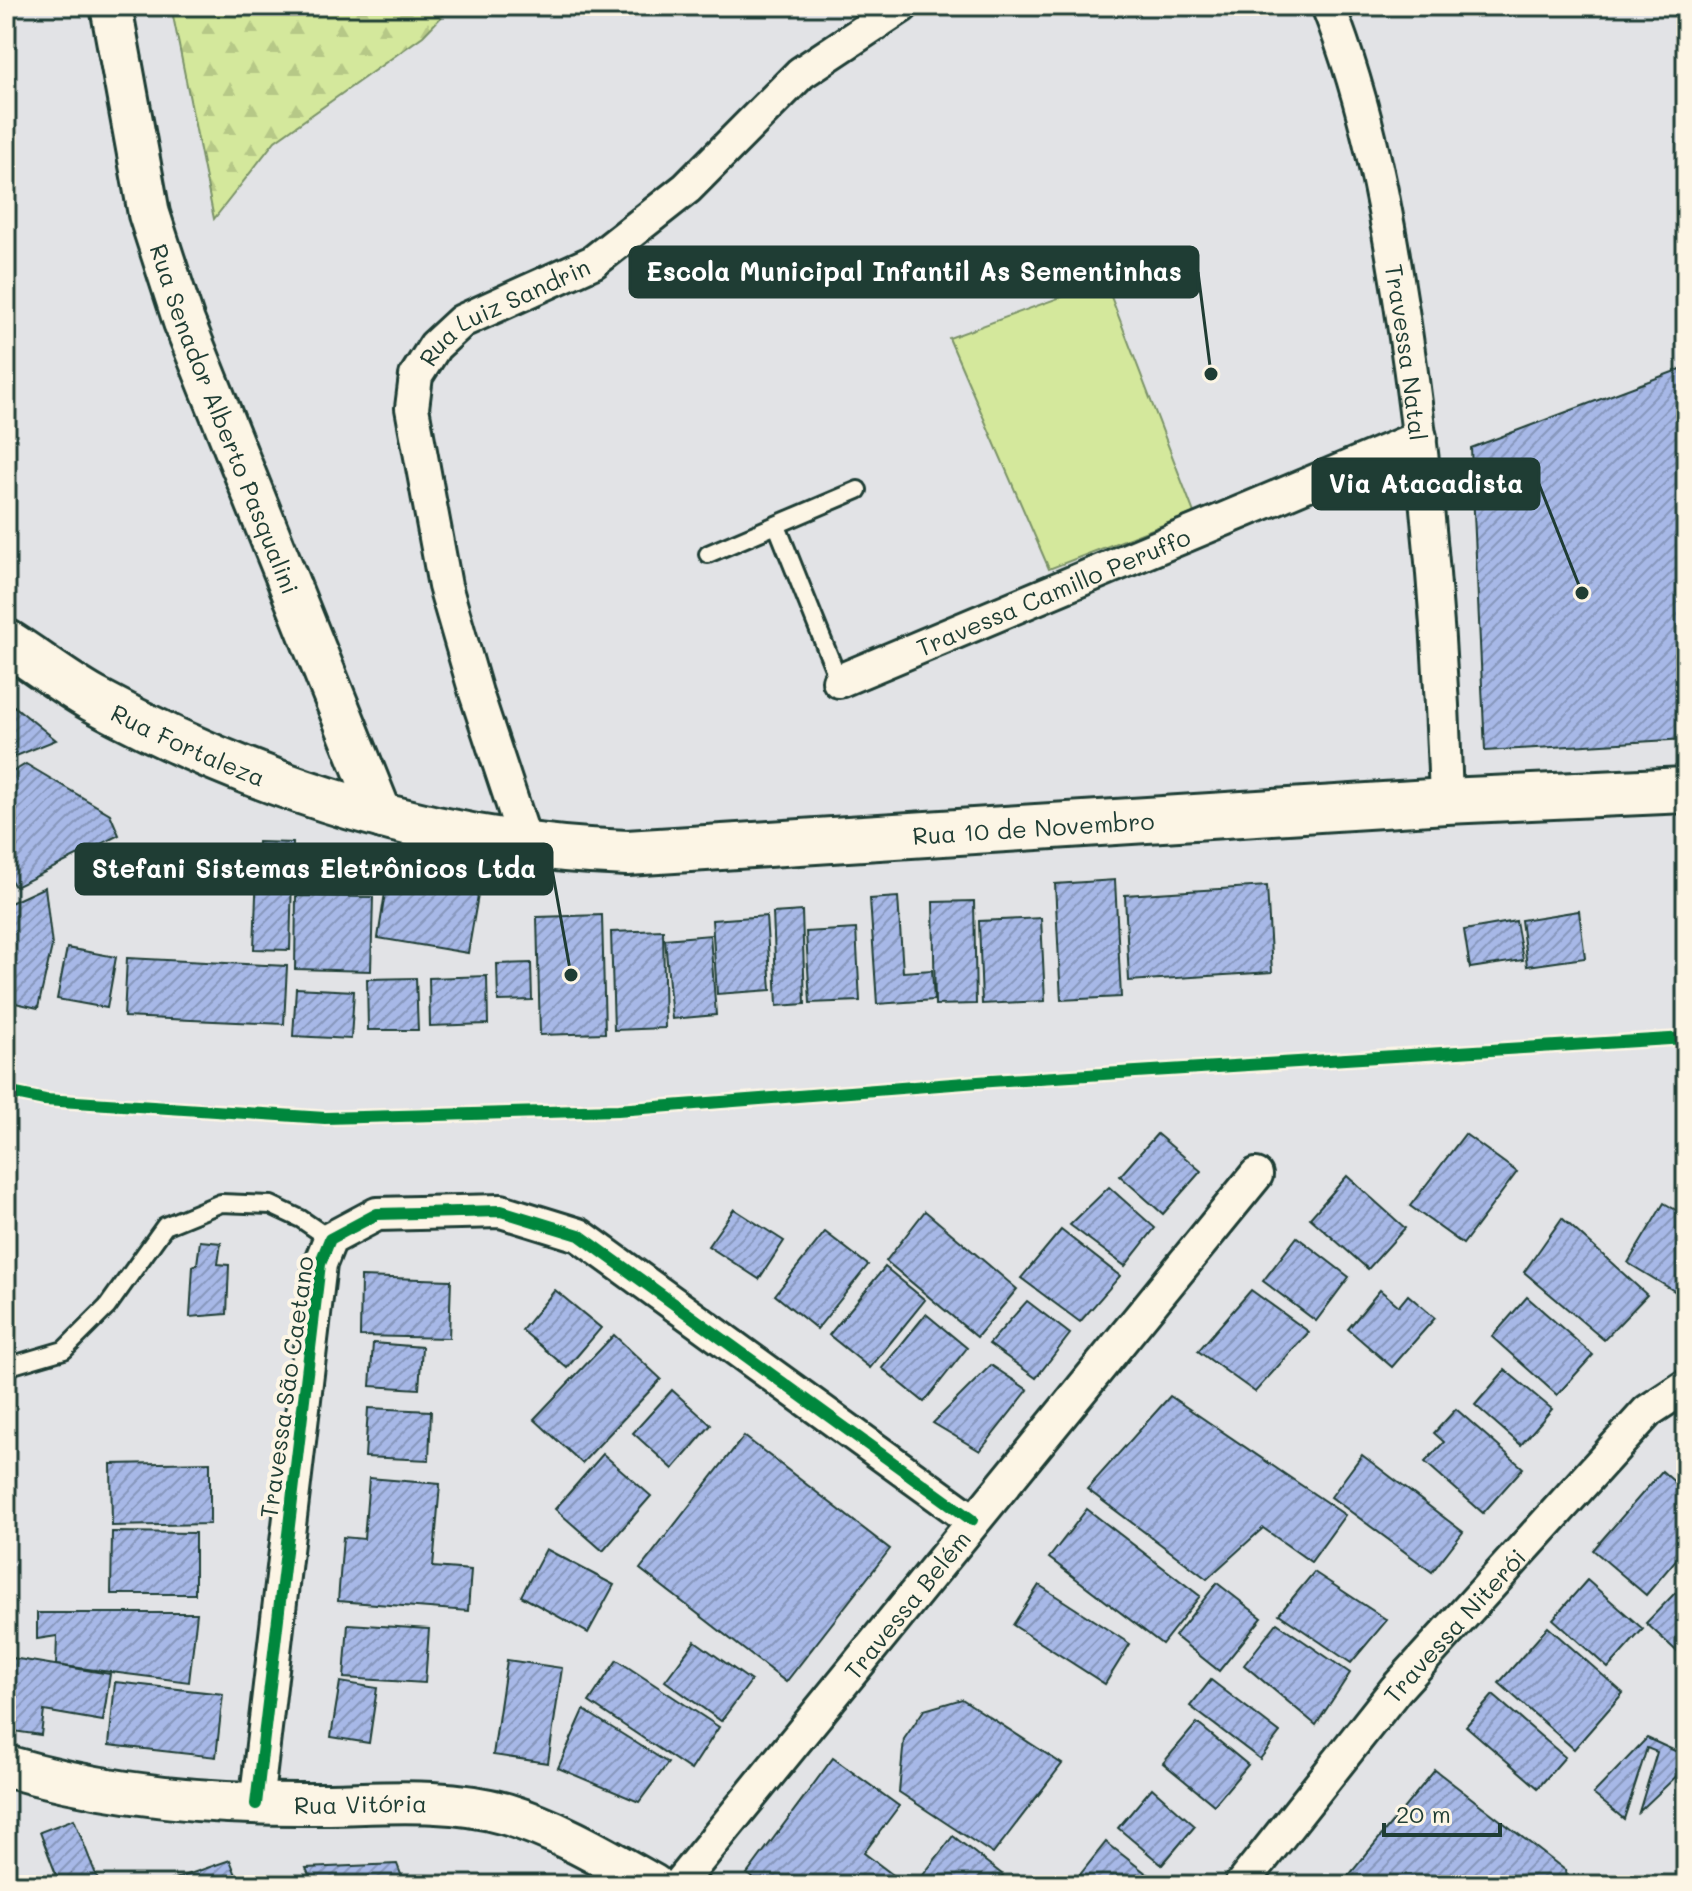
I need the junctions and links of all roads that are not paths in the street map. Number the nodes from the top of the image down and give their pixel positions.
1 (111, 6) edge
2 (902, 6) edge
3 (1328, 6) edge
4 (1420, 437) junction
5 (858, 490) dead end
6 (777, 526) junction
7 (708, 554) dead end
8 (6, 642) edge
9 (839, 681) joint
10 (1686, 790) edge
11 (1446, 801) junction
12 (383, 818) junction
13 (527, 847) junction
14 (1256, 1175) dead end
15 (330, 1239) junction
16 (6, 1367) edge
17 (1686, 1386) edge
18 (972, 1520) junction
19 (6, 1766) edge
20 (256, 1804) junction
21 (653, 1885) edge
22 (678, 1885) edge
23 (1241, 1885) edge

1 - 12 street, Rua Senador Alberto Pasqualini
2 - 13 street, Rua Luiz Sandrin
3 - 4 street, Travessa Natal
4 - 9 street, Travessa Camillo Peruffo
4 - 11 street, Travessa Natal
5 - 6 lane
6 - 7 lane
6 - 9 lane, Travessa Camillo Peruffo
8 - 12 main road, Rua Fortaleza
10 - 11 main road, Rua 10 de Novembro
11 - 13 main road, Rua 10 de Novembro
12 - 13 main road, Rua 10 de Novembro
14 - 18 street, Travessa Belém
15 - 16 lane
15 - 18 street, Travessa São Caetano
15 - 20 street, Travessa São Caetano
17 - 23 street, Travessa Niterói
18 - 22 street, Travessa Belém
19 - 20 street, Rua Vitória
20 - 21 street, Rua Vitória

